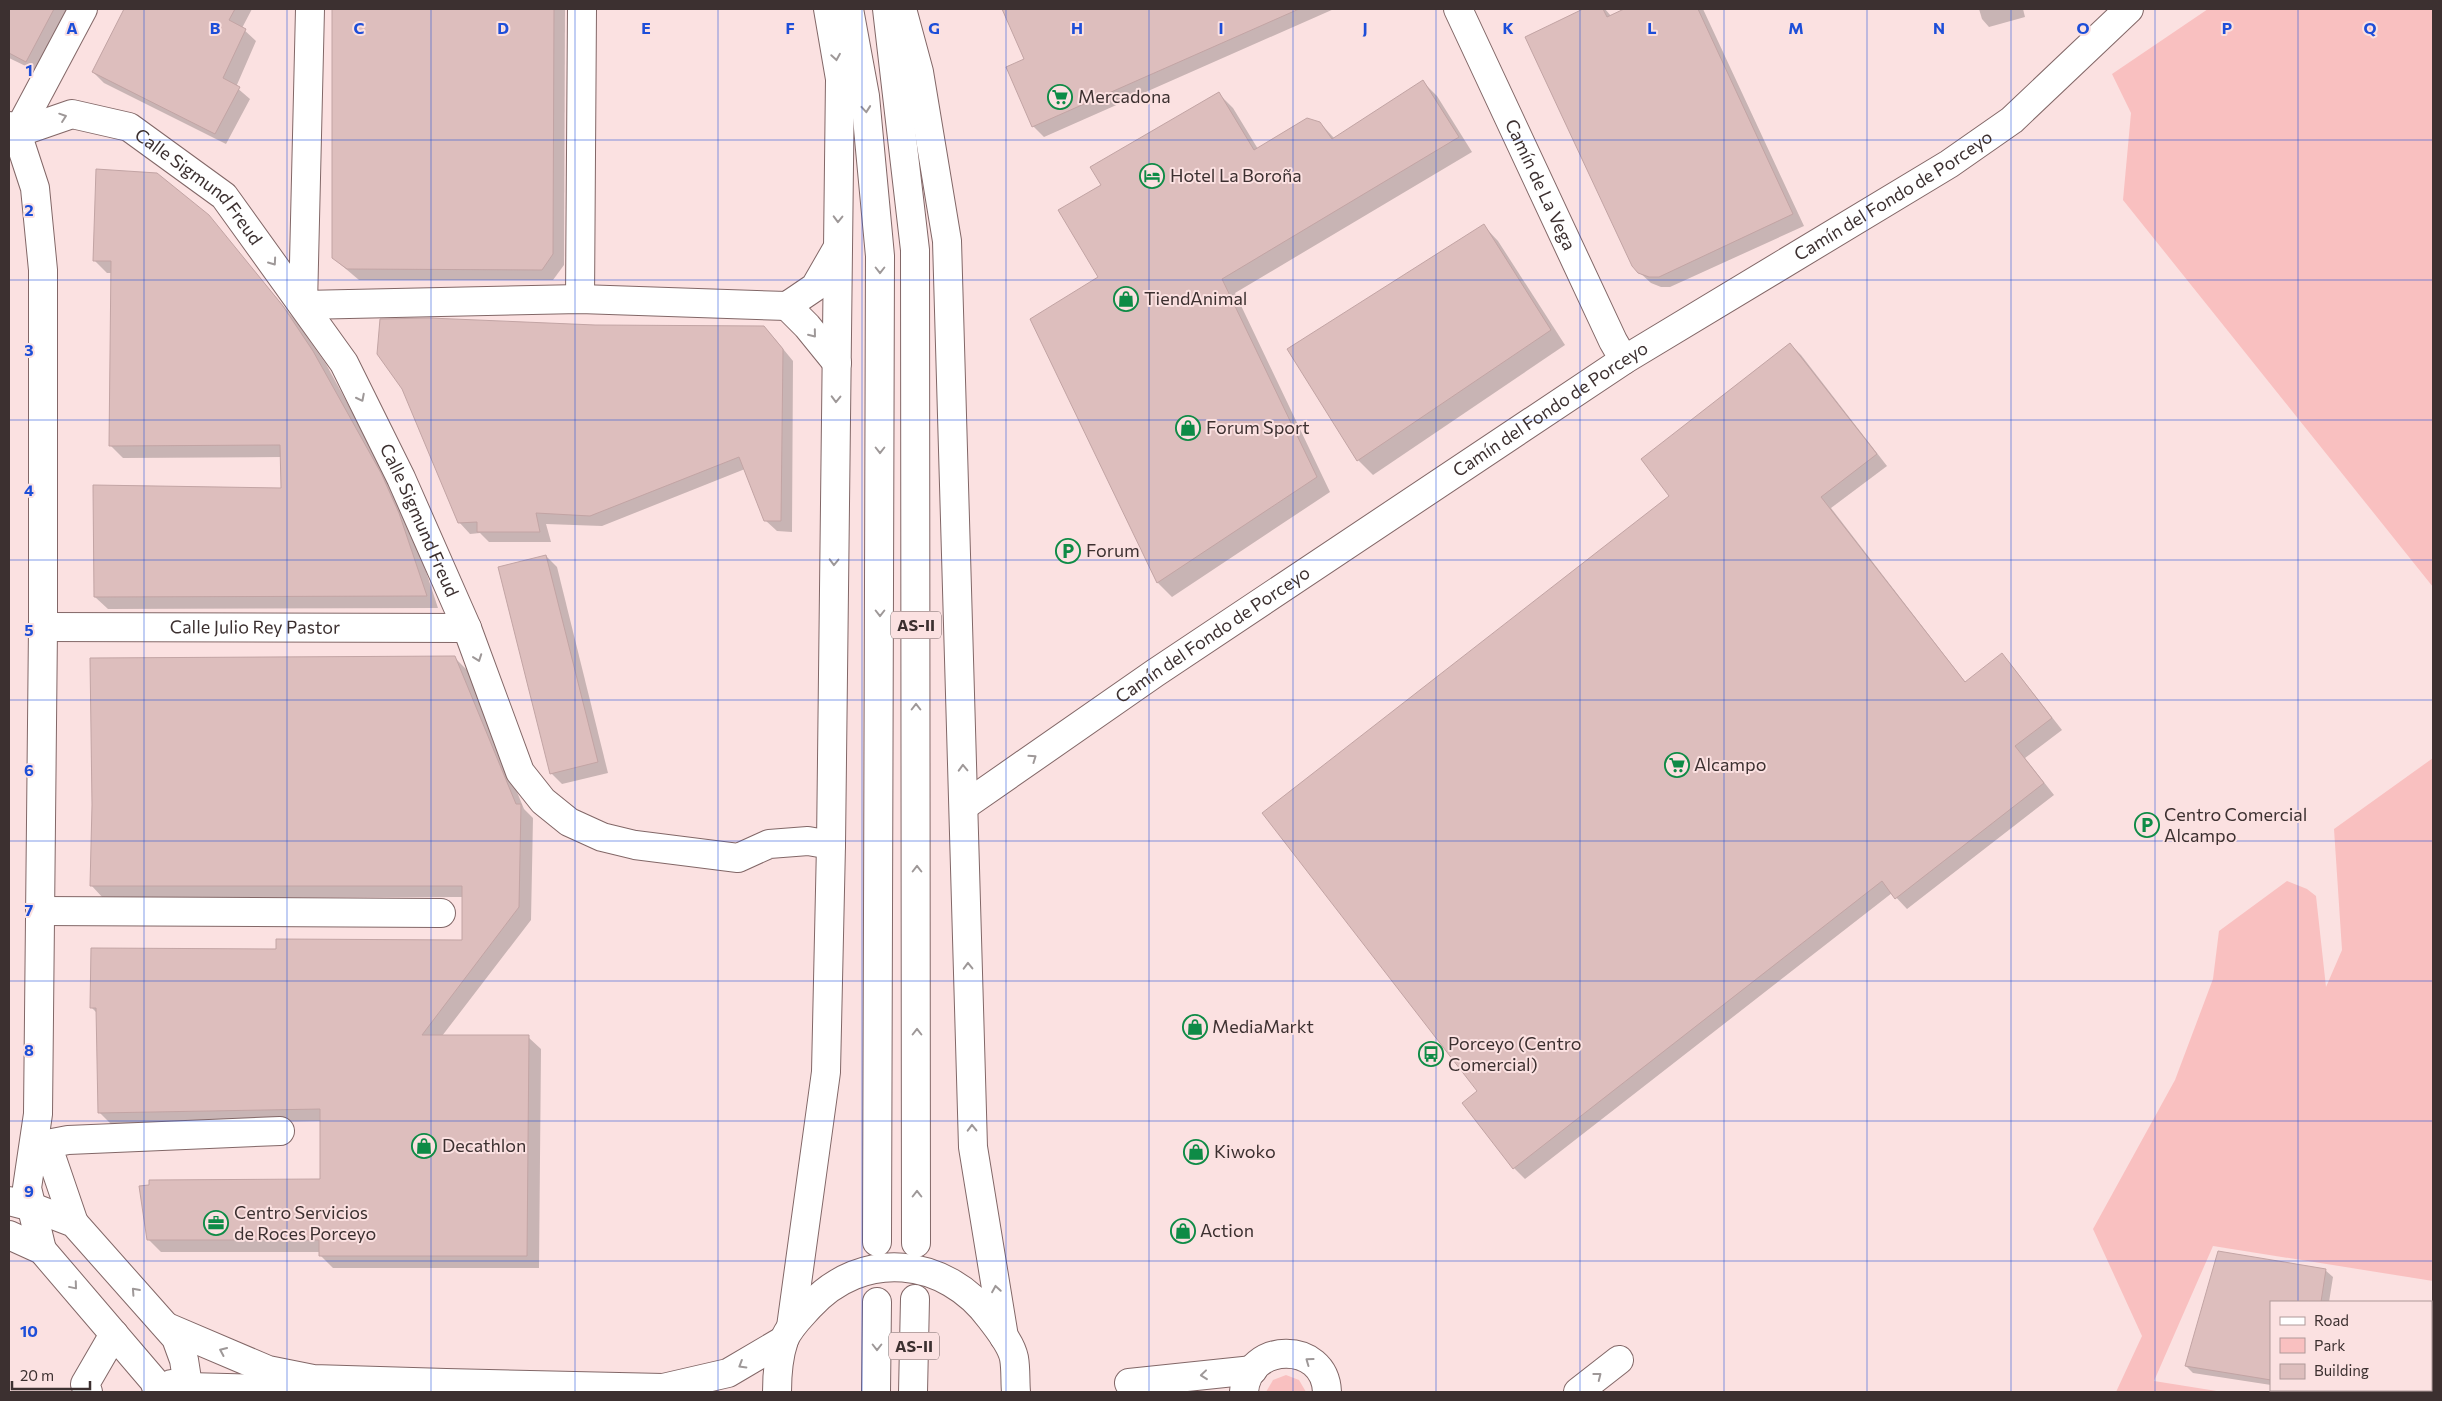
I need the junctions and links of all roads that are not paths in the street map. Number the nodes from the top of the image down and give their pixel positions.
1 (83, 9) edge
2 (310, 9) edge
3 (582, 9) edge
4 (828, 9) edge
5 (850, 9) edge
6 (887, 9) edge
7 (902, 9) edge
8 (1458, 9) edge
9 (2129, 9) edge
10 (13, 130) edge
11 (838, 247) junction
12 (580, 299) junction
13 (303, 306) junction
14 (787, 306) junction
15 (1624, 360) junction
16 (836, 363) junction
17 (43, 627) junction
18 (467, 628) junction
19 (964, 806) junction
20 (831, 844) junction
21 (40, 911) junction
22 (441, 913) dead end
23 (280, 1131) dead end
24 (40, 1132) junction
25 (9, 1157) edge
26 (16, 1209) edge
27 (74, 1223) junction
28 (9, 1235) edge
29 (878, 1242) dead end
30 (916, 1243) dead end
31 (42, 1250) junction
32 (915, 1299) dead end
33 (877, 1302) dead end
34 (167, 1327) junction
35 (114, 1334) junction
36 (788, 1334) junction
37 (1004, 1337) junction
38 (1619, 1360) dead end
39 (1262, 1364) edge
40 (1129, 1383) dead end
41 (264, 1384) edge
42 (156, 1386) edge
43 (186, 1390) edge
44 (671, 1390) edge
45 (88, 1392) edge
46 (777, 1392) edge
47 (876, 1392) edge
48 (914, 1392) edge
49 (1016, 1392) edge
50 (1327, 1392) edge
51 (1578, 1392) edge

1 - 10 main road
2 - 13 main road
3 - 12 main road
4 -> 11 main road
5 -> 29 main road, AS-II
30 -> 6 main road, AS-II
19 -> 7 main road
8 - 15 main road, Camín de La Vega
9 - 15 main road, Camín del Fondo de Porceyo
10 -> 13 main road, Calle Sigmund Freud
10 - 17 main road
11 - 14 main road
11 - 16 main road
12 - 13 main road
12 - 14 main road
13 -> 18 main road, Calle Sigmund Freud
14 -> 16 main road
19 -> 15 main road, Camín del Fondo de Porceyo
16 -> 20 main road
17 - 18 main road, Calle Julio Rey Pastor
17 - 21 main road
18 -> 20 main road, Calle Sigmund Freud
37 -> 19 main road
20 - 36 main road
21 - 22 main road
21 - 24 main road
23 - 24 main road
24 - 25 main road
24 - 26 main road
24 - 27 main road
26 - 27 main road
26 - 31 main road
34 -> 27 main road
28 - 31 main road
31 -> 35 main road
32 - 48 main road, AS-II
33 -> 47 main road, AS-II
41 -> 34 main road
34 - 43 main road
35 - 42 main road
35 - 45 main road
36 - 37 main road
36 -> 44 main road
36 - 46 main road
37 - 49 main road
51 -> 38 main road
39 -> 40 main road
50 -> 39 main road
41 - 43 main road
41 - 44 main road
42 - 43 main road

